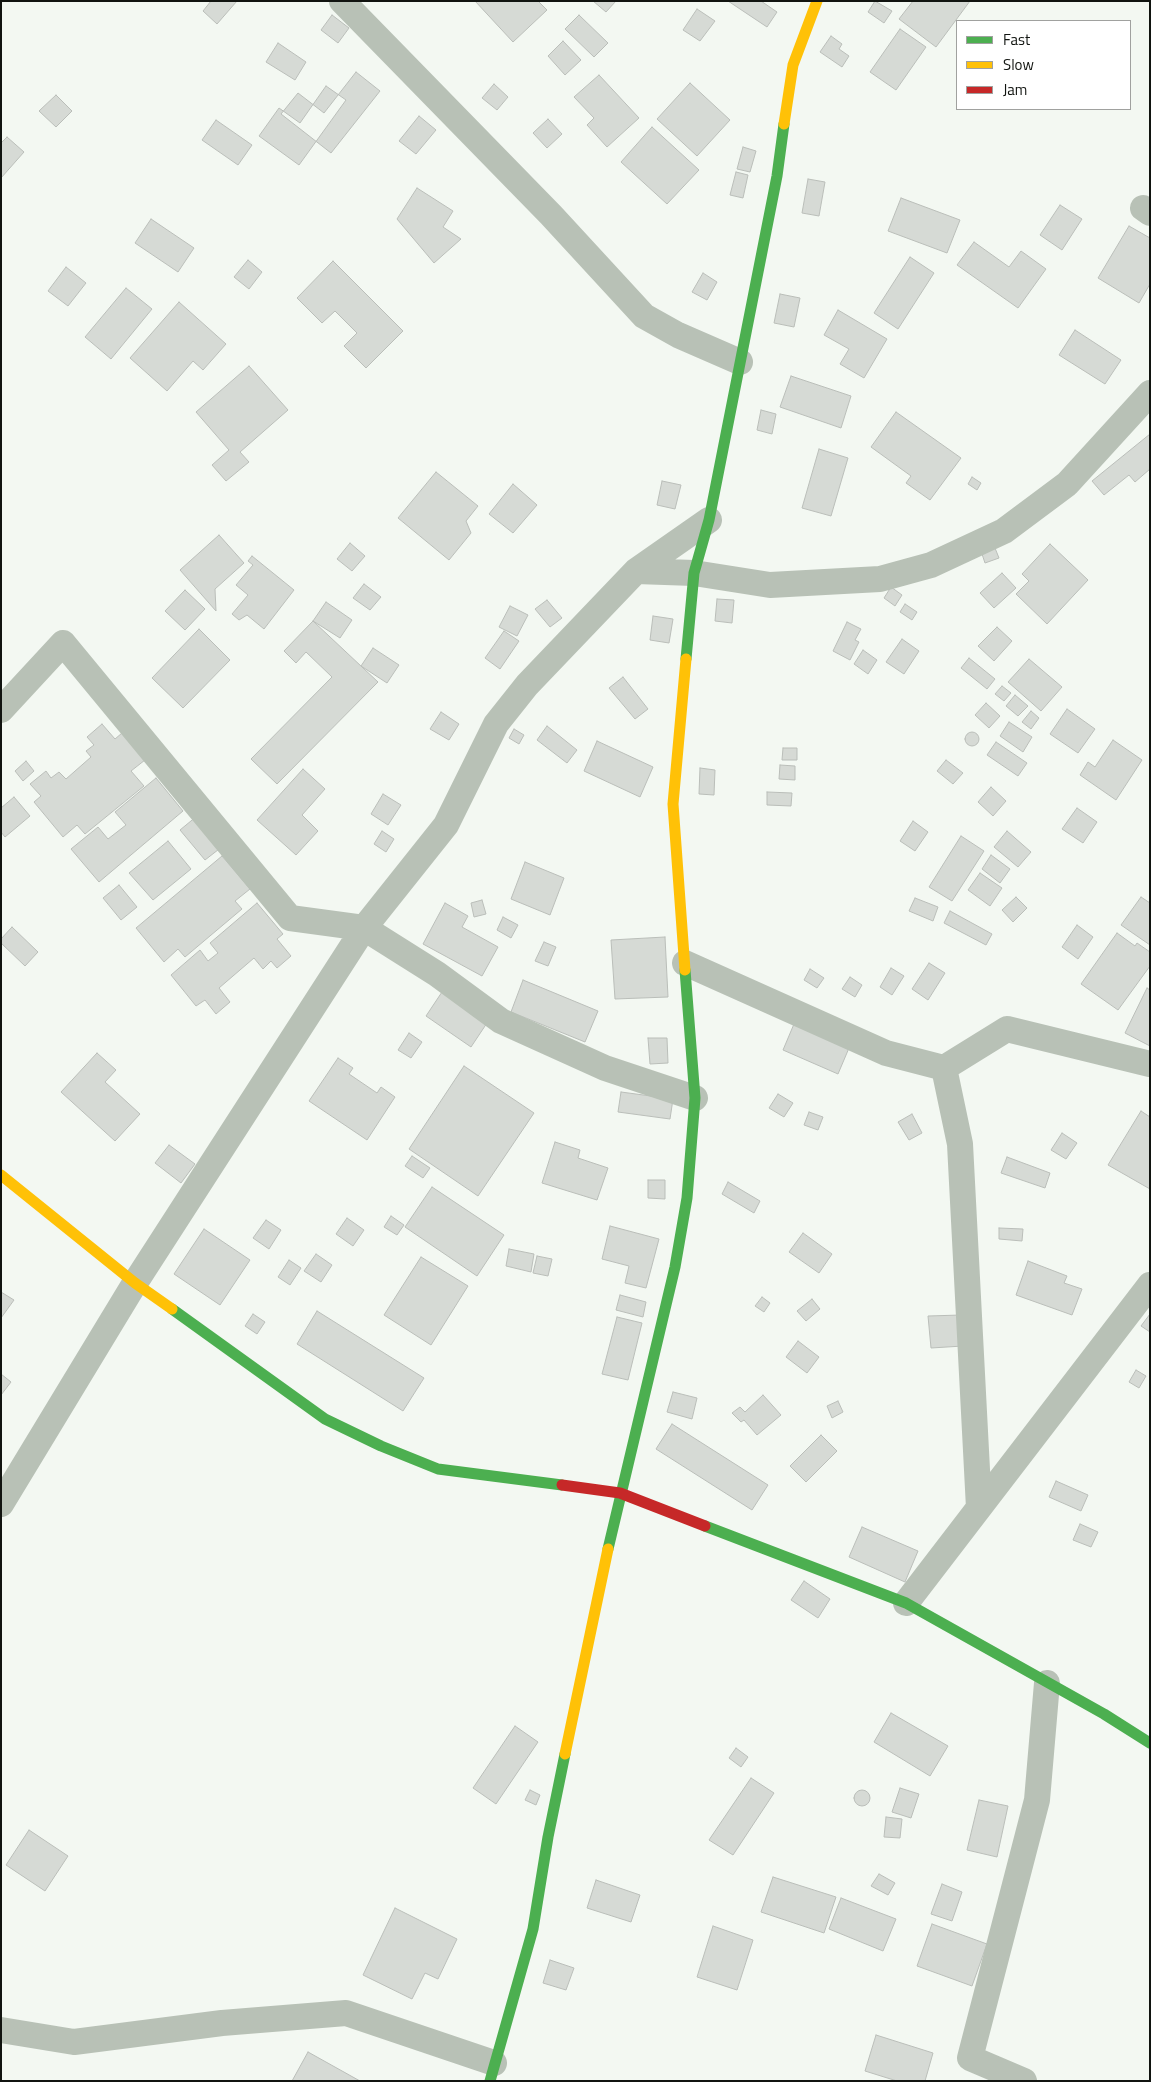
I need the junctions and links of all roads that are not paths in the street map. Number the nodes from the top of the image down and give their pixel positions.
1 (342, 1) edge
2 (817, 1) edge
3 (740, 362) junction
4 (1150, 393) edge
5 (709, 520) junction
6 (636, 571) junction
7 (694, 573) junction
8 (1, 710) edge
9 (364, 928) junction
10 (685, 964) junction
11 (1150, 1064) edge
12 (944, 1068) junction
13 (695, 1098) junction
14 (1, 1175) edge
15 (135, 1283) junction
16 (1150, 1285) edge
17 (620, 1494) junction
18 (1, 1504) edge
19 (979, 1508) junction
20 (906, 1603) junction
21 (1047, 1683) junction
22 (1150, 1743) edge
23 (1, 2030) edge
24 (492, 2072) edge
25 (1024, 2081) edge

1 - 3 street
2 - 3 street
3 - 5 street
4 - 7 street
5 - 6 street
5 - 7 street
6 - 7 street
6 - 9 street
7 - 10 street
8 - 9 street
9 - 13 street
9 - 15 street
10 - 12 street
10 - 13 street
11 - 12 street
12 - 19 street
13 - 17 street
14 - 15 street
15 - 17 street
15 - 18 street
16 - 19 street
17 - 20 street
17 - 24 street
19 - 20 street
20 - 21 street
21 - 22 street
21 - 25 street
23 - 24 street

